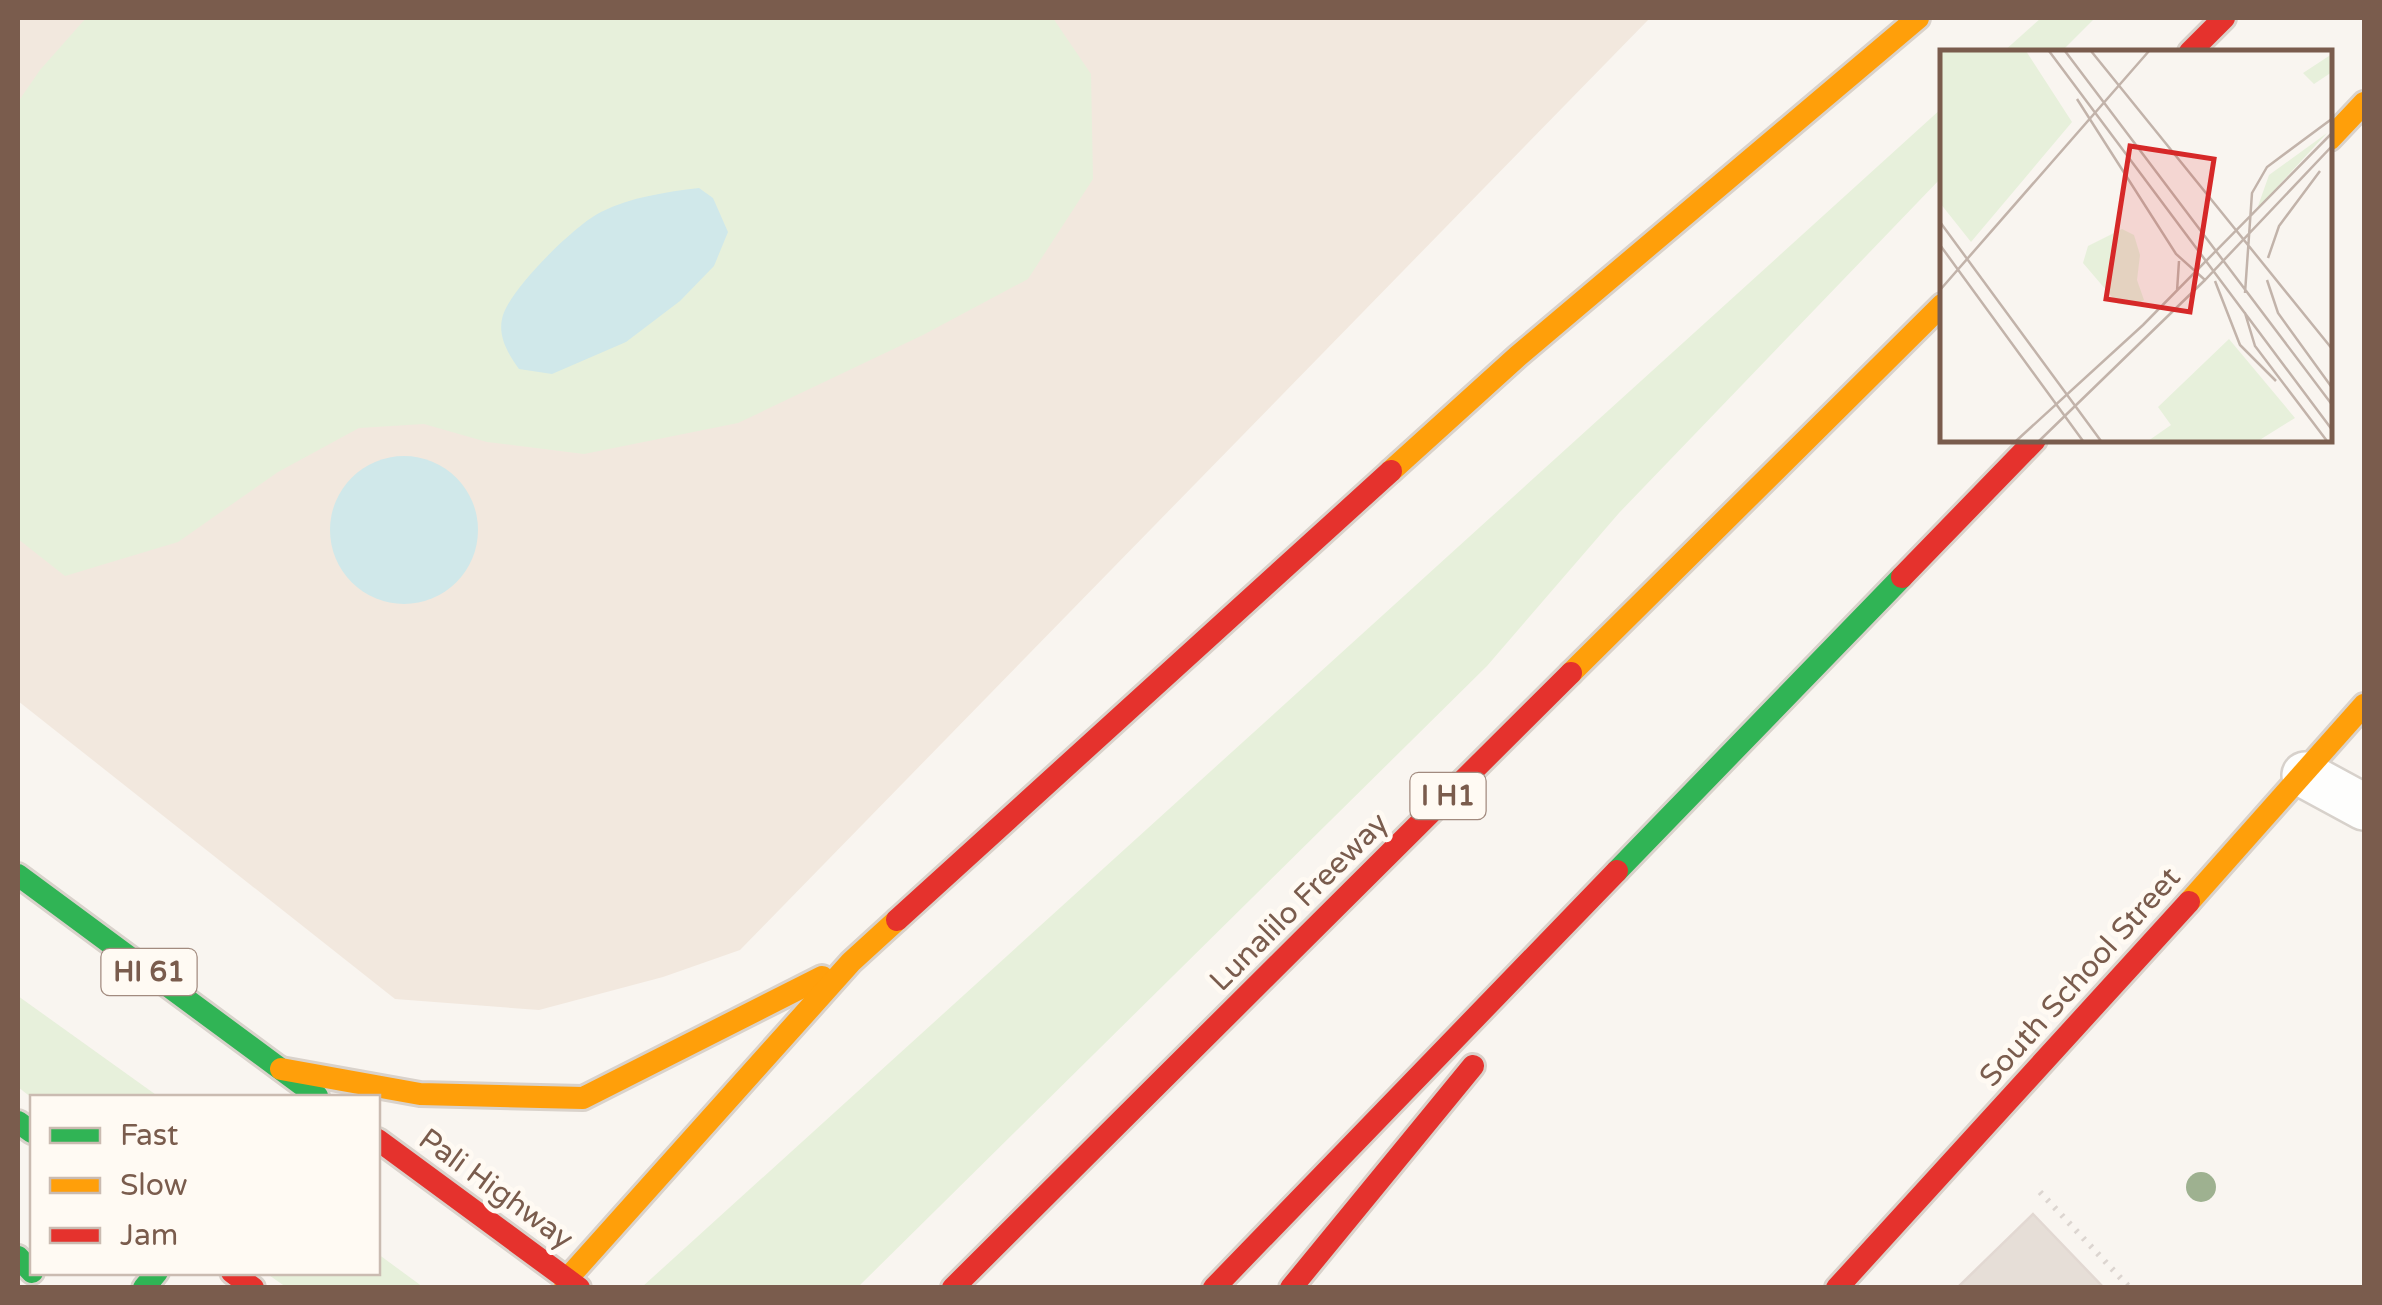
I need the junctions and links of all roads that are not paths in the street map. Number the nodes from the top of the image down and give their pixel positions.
1 (1918, 18) edge
2 (2224, 18) edge
3 (2192, 50) edge
4 (2364, 103) edge
5 (2332, 137) edge
6 (1940, 307) edge
7 (2034, 442) edge
8 (2364, 705) edge
9 (1741, 741) junction
10 (2304, 775) junction
11 (2364, 808) edge
12 (18, 875) edge
13 (852, 962) junction
14 (1554, 969) dead end
15 (1491, 1045) dead end
16 (281, 1069) junction
17 (316, 1095) edge
18 (380, 1142) edge
19 (570, 1285) edge
20 (953, 1288) edge
21 (1214, 1288) edge
22 (1290, 1288) edge
23 (1836, 1288) edge

1 - 13 main road
2 - 3 main road
4 - 5 main road
6 - 20 main road, Lunalilo Freeway / I H1
7 - 9 main road
8 - 10 main road, South School Street
9 - 14 main road
9 - 21 main road
10 - 11 lane
10 - 23 main road, South School Street
12 - 16 main road, HI 61
13 - 16 main road
13 - 19 main road
15 - 22 main road
16 - 17 main road, HI 61
18 - 19 main road, Pali Highway

